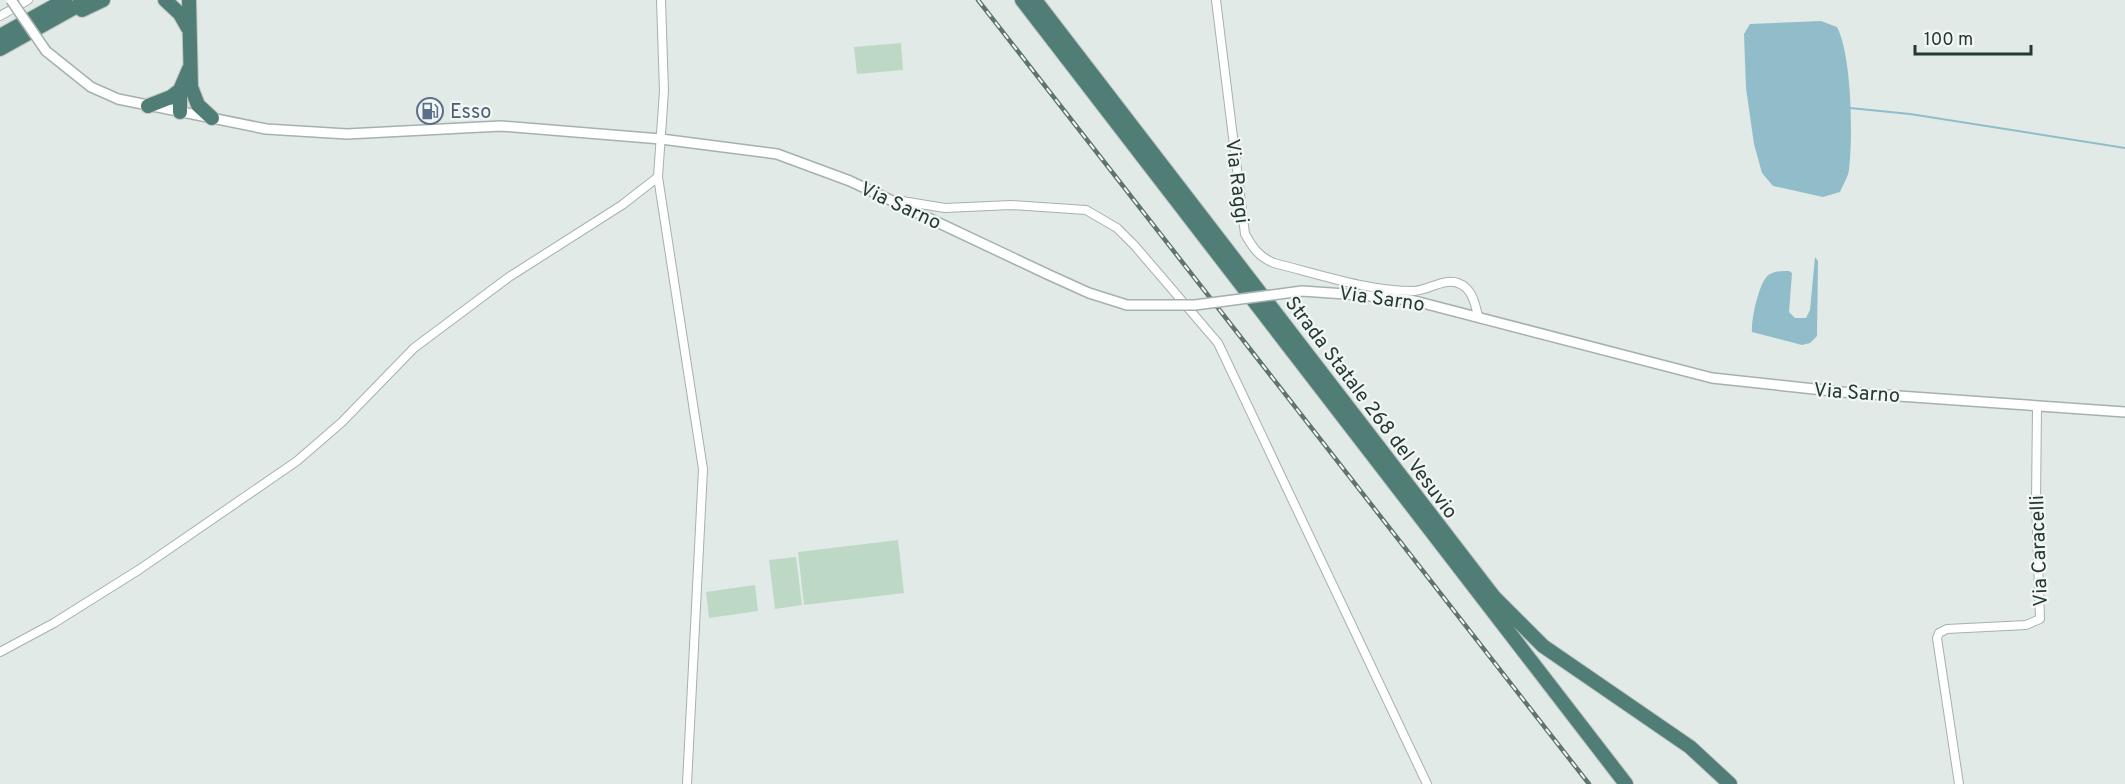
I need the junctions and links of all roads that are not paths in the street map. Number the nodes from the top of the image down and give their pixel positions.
1 (11, 0) edge
2 (28, 0) edge
3 (65, 0) edge
4 (88, 0) edge
5 (103, 0) edge
6 (165, 0) edge
7 (189, 0) edge
8 (661, 0) edge
9 (1022, 0) edge
10 (1035, 0) edge
11 (1216, 0) edge
12 (0, 16) edge
13 (191, 35) junction
14 (0, 36) edge
15 (23, 36) junction
16 (0, 49) edge
17 (185, 88) junction
18 (148, 106) junction
19 (180, 112) junction
20 (212, 118) junction
21 (662, 139) junction
22 (658, 177) junction
23 (885, 198) junction
24 (1478, 316) junction
25 (2037, 408) junction
26 (2125, 412) edge
27 (0, 652) edge
28 (687, 784) edge
29 (1426, 784) edge
30 (1626, 784) edge
31 (1730, 784) edge
32 (1959, 784) edge

1 - 18 street, Via Sarno, bridge
2 - 12 street
3 - 14 highway
4 - 15 highway
5 - 15 highway
6 - 13 highway
7 - 13 highway
8 - 21 street
9 - 30 highway, Strada Statale 268 del Vesuvio
10 - 31 highway, Strada Statale 268 del Vesuvio
11 - 24 street, Via Raggi
13 - 17 highway
15 - 16 highway
17 - 18 highway
17 - 19 highway
17 - 20 highway
18 - 19 street, Via Sarno
19 - 20 street, Via Sarno
20 - 21 street, Via Sarno
21 - 22 street
21 - 23 street, Via Sarno
22 - 27 street
22 - 28 street
23 - 24 street, Via Sarno, bridge
23 - 29 street
24 - 25 street, Via Sarno
25 - 26 street, Via Sarno
25 - 32 street, Via Caracelli

